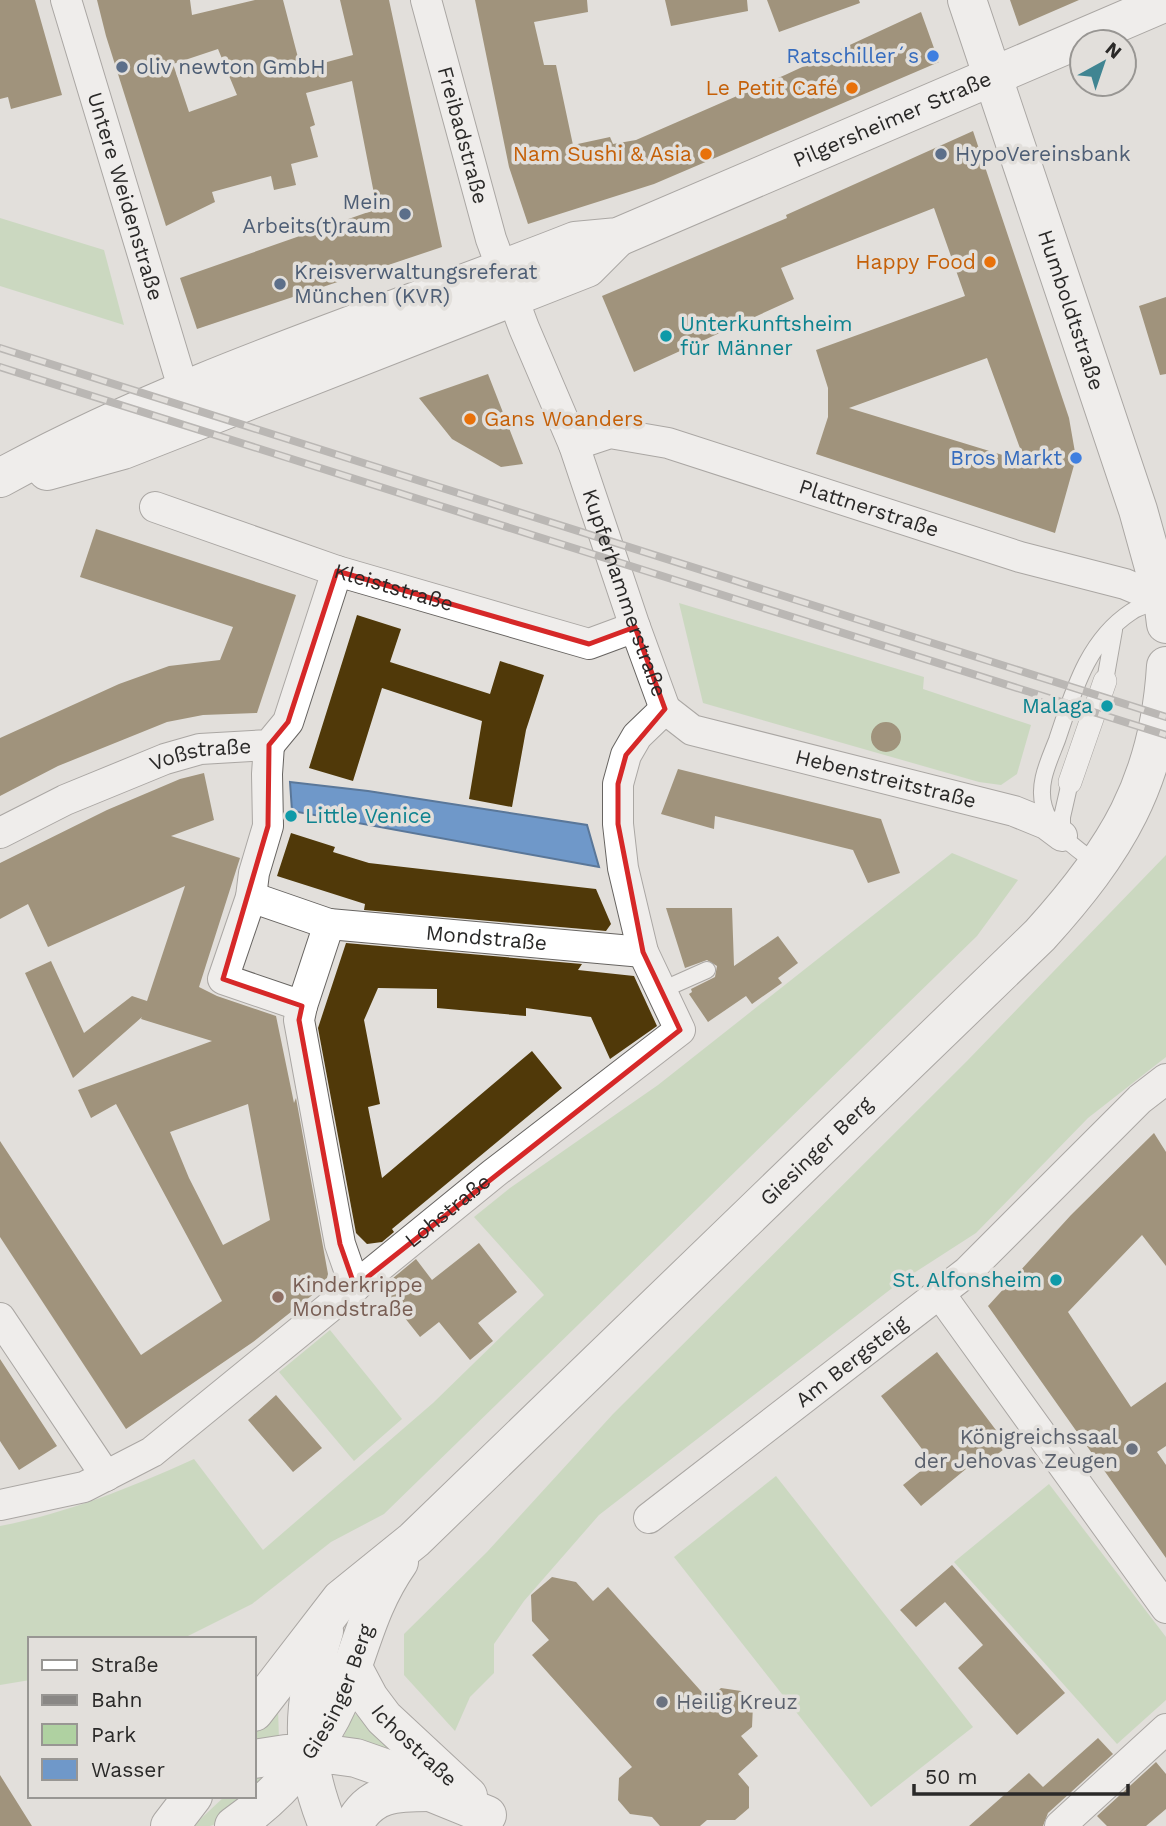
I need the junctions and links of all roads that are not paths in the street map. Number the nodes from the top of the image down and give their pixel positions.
1 (66, 0) edge
2 (426, 0) edge
3 (967, 0) edge
4 (1166, 2) edge
5 (993, 77) junction
6 (507, 284) junction
7 (209, 392) junction
8 (574, 445) junction
9 (0, 478) edge
10 (0, 484) edge
11 (155, 507) dead end
12 (337, 570) junction
13 (1164, 612) edge
14 (635, 627) junction
15 (1114, 627) junction
16 (1166, 666) edge
17 (1105, 681) joint
18 (665, 709) junction
19 (269, 746) junction
20 (1070, 782) joint
21 (0, 833) edge
22 (1062, 836) junction
23 (1098, 865) junction
24 (251, 897) junction
25 (329, 924) junction
26 (643, 952) junction
27 (707, 970) dead end
28 (662, 990) junction
29 (302, 1006) junction
30 (680, 1030) joint
31 (1161, 1093) edge
32 (355, 1287) junction
33 (940, 1294) junction
34 (0, 1318) edge
35 (106, 1476) junction
36 (0, 1505) edge
37 (649, 1518) dead end
38 (414, 1540) junction
39 (1166, 1608) edge
40 (329, 1612) junction
41 (352, 1666) junction
42 (261, 1701) edge
43 (1166, 1729) edge
44 (308, 1754) junction
45 (256, 1759) edge
46 (430, 1792) junction
47 (191, 1798) edge
48 (495, 1820) edge
49 (170, 1826) edge
50 (234, 1826) edge
51 (328, 1826) edge
52 (353, 1826) edge
53 (1060, 1826) edge

1 - 7 street, Untere Weidenstraße
2 - 6 street, Freibadstraße
3 - 5 main road, Humboldtstraße
4 - 5 main road, Pilgersheimer Straße
5 - 6 main road, Pilgersheimer Straße
5 - 13 main road, Humboldtstraße
6 - 7 main road, Pilgersheimer Straße
6 - 8 street, Kupferhammerstraße
7 - 9 main road, Pilgersheimer Straße
7 - 10 main road, Pilgersheimer Straße
8 - 13 street, Plattnerstraße
8 - 14 street, Kupferhammerstraße
11 - 12 street, Kleiststraße
12 - 14 street, Kleiststraße
12 - 19 street, Voßstraße
13 - 15 lane
14 - 18 street, Kupferhammerstraße
15 - 17 lane
15 - 22 lane
16 - 23 main road, Giesinger Berg
17 - 20 street
18 - 22 street, Hebenstreitstraße
18 - 26 street, Kupferhammerstraße
19 - 21 street, Voßstraße
19 - 24 street
20 - 22 lane
22 - 23 lane, Hebenstreitstraße
23 - 38 main road, Giesinger Berg
24 - 25 street, Mondstraße
24 - 29 street
25 - 26 street, Mondstraße
25 - 29 street
26 - 28 street, Kupferhammerstraße
27 - 28 lane
28 - 30 street, Kupferhammerstraße
29 - 32 street
30 - 32 street, Lohstraße
31 - 33 street, Am Bergsteig
32 - 35 street, Lohstraße
33 - 37 street, Am Bergsteig
33 - 39 street
34 - 35 street
35 - 36 street, Lohstraße
38 - 40 main road, Giesinger Berg
38 - 41 main road, Giesinger Berg
40 - 42 main road, Giesinger Berg
40 - 44 main road, Giesinger Berg
41 - 44 main road, Giesinger Berg
41 - 48 main road, Ichostraße
43 - 53 street
44 - 45 main road, Ichostraße
44 - 46 main road, Ichostraße
44 - 50 main road
44 - 51 main road
46 - 48 main road, Ichostraße
46 - 52 main road
47 - 49 main road

